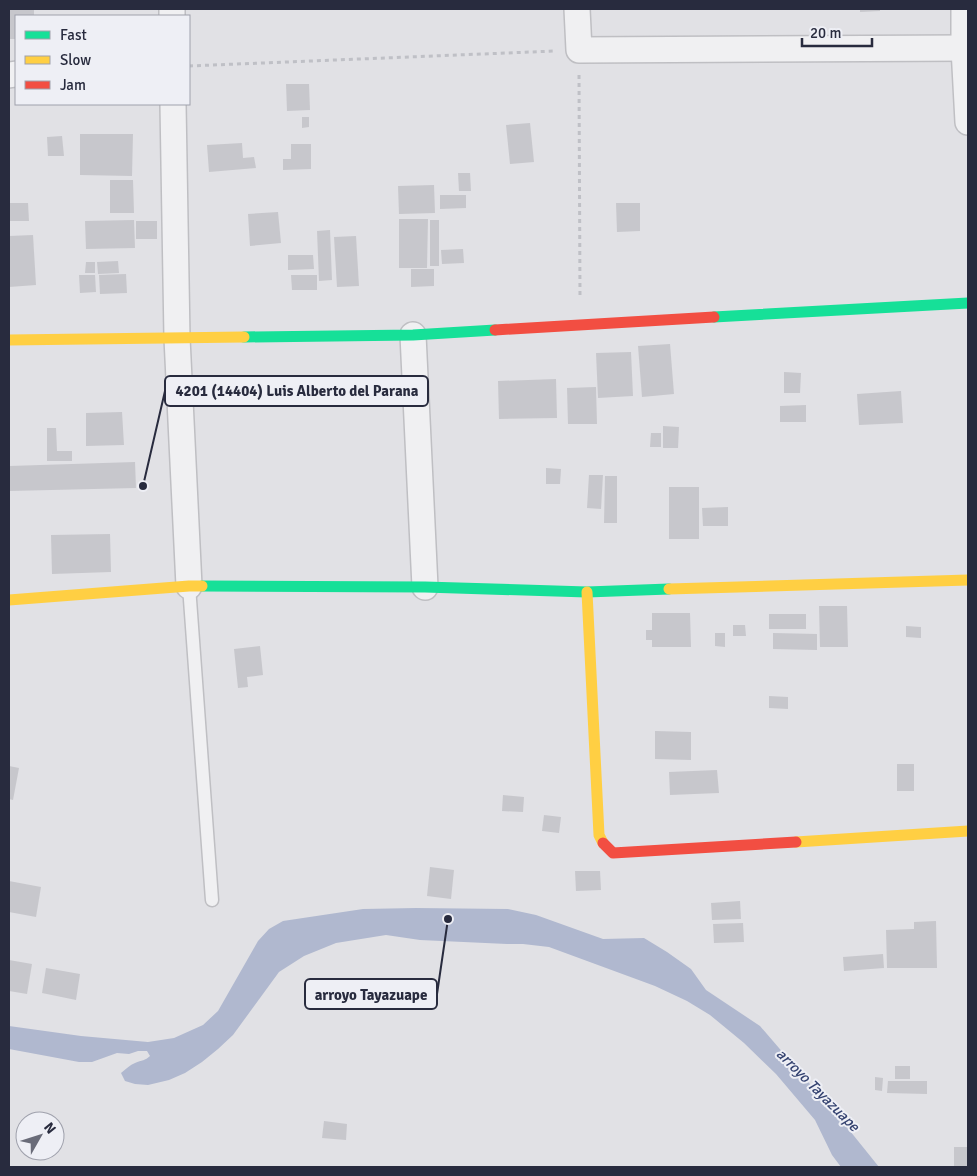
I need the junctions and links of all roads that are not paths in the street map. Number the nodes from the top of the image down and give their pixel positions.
1 (577, 9) edge
2 (964, 9) edge
3 (966, 48) edge
4 (173, 105) edge
5 (968, 122) edge
6 (968, 303) edge
7 (413, 335) junction
8 (178, 338) junction
9 (9, 340) edge
10 (968, 580) edge
11 (189, 586) junction
12 (425, 586) junction
13 (587, 592) junction
14 (9, 600) edge
15 (968, 831) edge
16 (212, 900) dead end

1 - 3 street
2 - 3 street
3 - 5 street
4 - 8 street
6 - 7 street
7 - 8 street
7 - 12 street
8 - 9 street
8 - 11 street
10 - 13 street
11 - 12 street
11 - 14 street
11 - 16 lane
12 - 13 street
13 - 15 street

